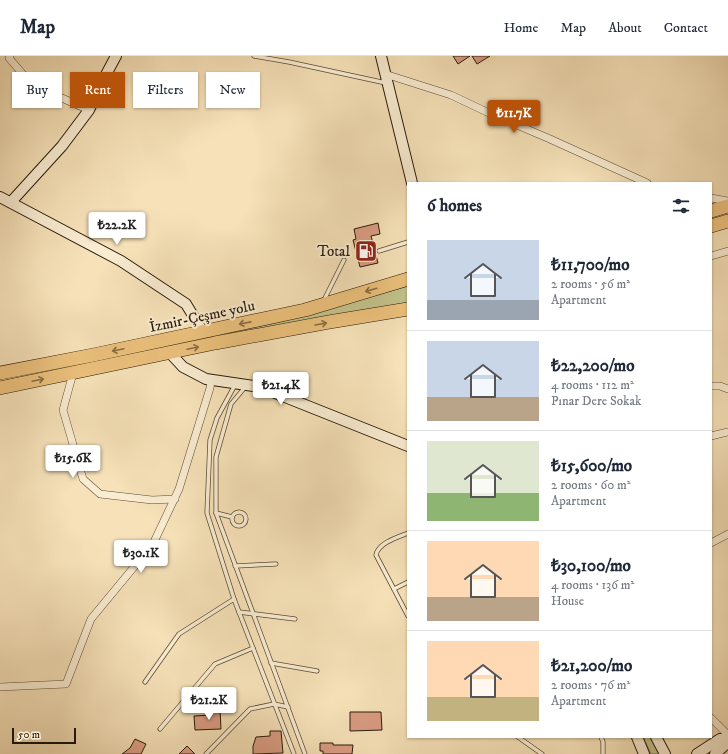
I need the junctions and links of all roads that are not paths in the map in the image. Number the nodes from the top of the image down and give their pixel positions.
1 (10, 56) edge
2 (116, 56) edge
3 (254, 56) edge
4 (381, 56) edge
5 (386, 79) junction
6 (89, 110) junction
7 (412, 182) edge
8 (645, 182) edge
9 (0, 197) edge
10 (712, 198) edge
11 (728, 201) edge
12 (11, 202) junction
13 (728, 206) edge
14 (712, 211) edge
15 (728, 221) edge
16 (712, 226) edge
17 (407, 242) edge
18 (728, 250) edge
19 (378, 252) dead end
20 (712, 256) edge
21 (344, 260) dead end
22 (407, 279) edge
23 (322, 305) junction
24 (407, 309) edge
25 (203, 332) junction
26 (170, 353) junction
27 (0, 373) edge
28 (73, 373) junction
29 (211, 380) junction
30 (236, 384) junction
31 (247, 385) junction
32 (712, 386) edge
33 (0, 388) edge
34 (728, 389) edge
35 (728, 432) edge
36 (712, 436) edge
37 (407, 446) edge
38 (175, 499) junction
39 (216, 513) junction
40 (232, 517) dead end
41 (407, 533) edge
42 (728, 534) edge
43 (712, 542) edge
44 (276, 564) dead end
45 (235, 566) junction
46 (407, 582) edge
47 (394, 589) junction
48 (234, 599) junction
49 (239, 612) junction
50 (253, 613) junction
51 (407, 614) edge
52 (295, 618) dead end
53 (253, 648) junction
54 (271, 663) junction
55 (316, 671) dead end
56 (145, 682) dead end
57 (0, 687) edge
58 (274, 704) junction
59 (288, 707) junction
60 (712, 719) edge
61 (160, 729) dead end
62 (728, 737) edge
63 (519, 738) edge
64 (601, 738) edge
65 (636, 738) edge
66 (656, 738) edge
67 (292, 753) edge
68 (206, 754) edge
69 (305, 754) edge
70 (542, 754) edge
71 (603, 754) edge
72 (644, 754) edge
73 (664, 754) edge
74 (697, 754) edge
75 (715, 754) edge

1 - 6 street
2 - 6 street
3 - 5 lane
4 - 5 street
5 - 7 street
5 - 8 street
6 - 12 street
9 - 12 street
10 - 11 street
12 - 25 street
13 - 14 highway
15 - 16 highway
17 - 19 lane
18 - 20 street
21 - 23 lane
22 -> 23 highway, İzmir-Çeşme yolu
23 -> 25 highway, İzmir-Çeşme yolu
26 -> 24 highway, İzmir-Çeşme yolu
25 -> 27 highway, İzmir-Çeşme yolu
26 - 28 highway, İzmir-Çeşme yolu
26 - 29 street
33 -> 28 highway, İzmir-Çeşme yolu
28 - 38 street
29 - 30 street
29 - 38 street
30 - 31 street
30 - 48 lane
31 - 37 street
31 - 39 lane
32 - 34 street
35 - 36 street
38 - 57 street
39 - 40 lane
39 - 45 lane
41 - 47 lane
42 - 43 street
44 - 45 lane
45 - 50 lane
46 - 47 lane
47 - 51 lane
48 - 49 lane
48 - 56 lane
49 - 50 lane
49 - 53 lane
50 - 52 lane
50 - 54 lane
53 - 58 lane
53 - 61 lane
54 - 55 lane
54 - 59 lane
58 - 59 lane
58 - 67 lane
58 - 68 lane
59 - 69 lane
60 - 62 street
62 - 74 street
62 - 75 street
63 - 70 lane
64 - 71 lane
65 - 72 street
66 - 73 street

